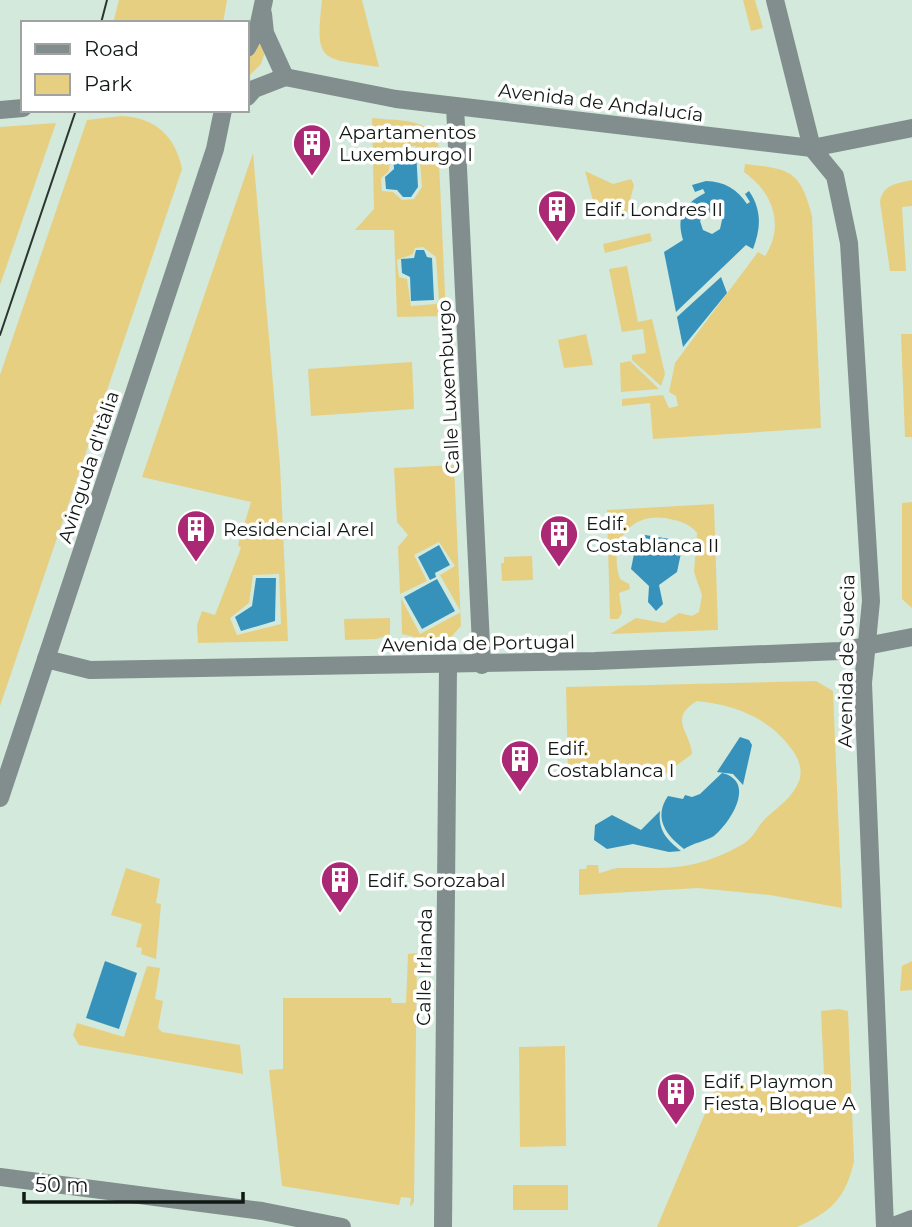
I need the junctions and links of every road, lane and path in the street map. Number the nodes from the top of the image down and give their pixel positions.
1 (775, 0) edge
2 (263, 7) edge
3 (248, 45) edge
4 (285, 77) junction
5 (248, 96) edge
6 (455, 106) junction
7 (21, 108) edge
8 (0, 110) edge
9 (223, 112) edge
10 (233, 112) edge
11 (912, 128) edge
12 (812, 148) junction
13 (215, 149) junction
14 (912, 637) edge
15 (867, 646) junction
16 (46, 659) junction
17 (482, 665) junction
18 (449, 666) junction
19 (0, 798) edge
20 (0, 1177) edge
21 (912, 1219) edge
22 (342, 1227) edge
23 (443, 1227) edge
24 (885, 1227) edge
25 (891, 1227) edge

1 - 12 street
2 - 3 street
2 - 4 street
4 - 5 street
4 - 6 street, Avenida de Andalucía
6 - 12 street, Avenida de Andalucía
6 - 17 street, Calle Luxemburgo
7 - 8 street
9 - 13 street
10 - 13 street
11 - 12 street, Avenida de Andalucía
12 - 15 street, Avenida de Suecia
13 - 16 street, Avinguda d'Itàlia
14 - 15 street, Avenida de Portugal
15 - 17 street, Avenida de Portugal
15 - 24 street, Avenida de Suecia
16 - 18 street, Avenida de Portugal
16 - 19 street, Avinguda d'Itàlia
17 - 18 street, Avenida de Portugal
18 - 23 street, Calle Irlanda
20 - 22 street
21 - 25 street

